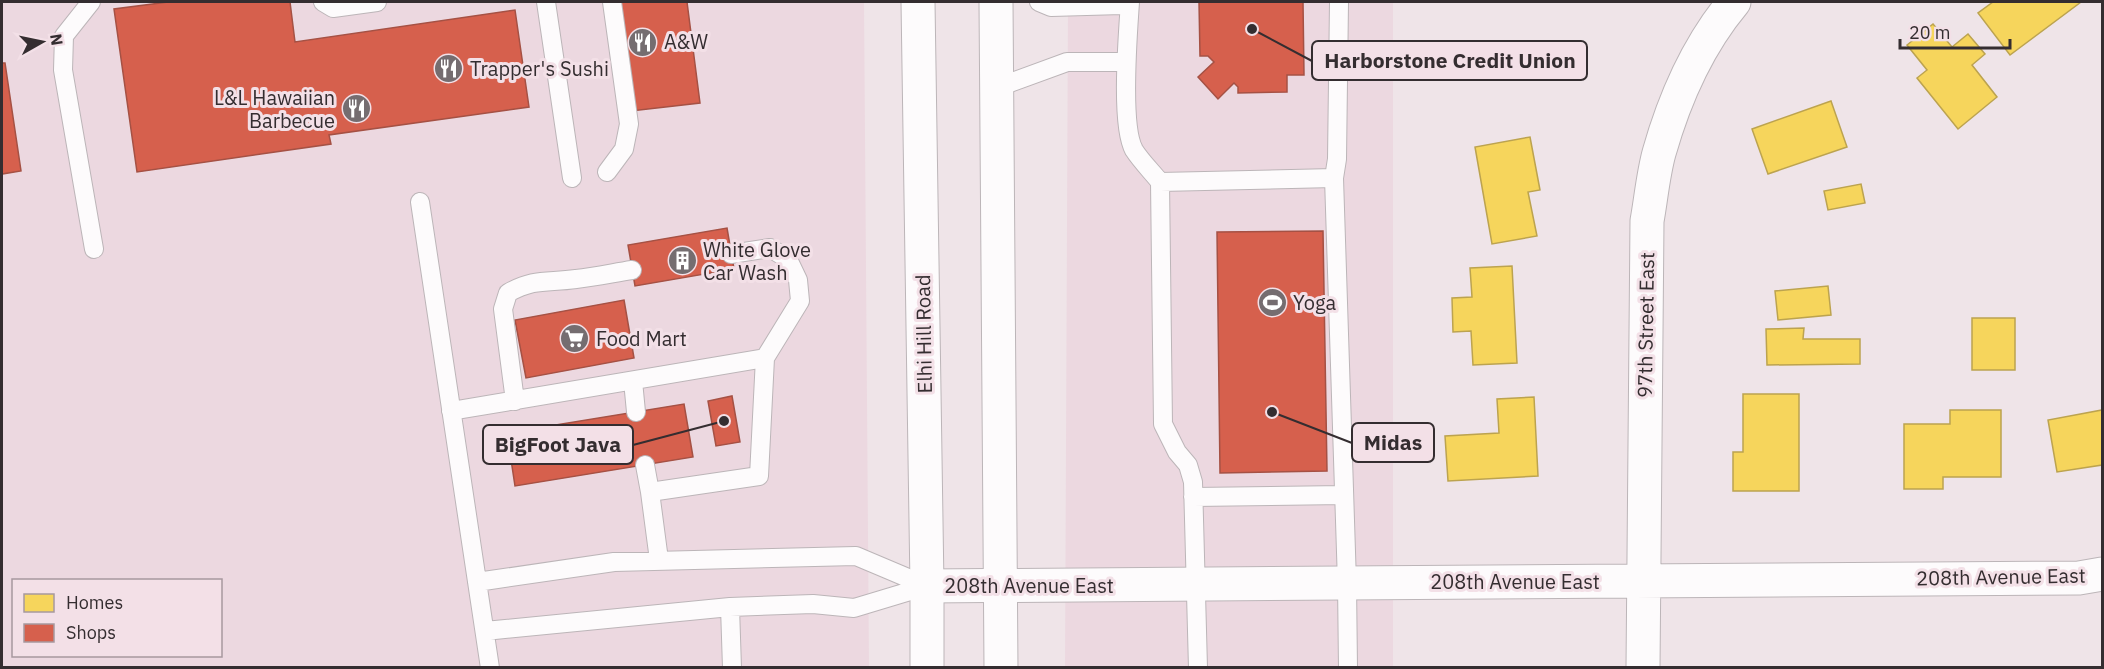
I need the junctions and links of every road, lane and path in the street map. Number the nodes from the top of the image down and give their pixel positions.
1 (91, 2) edge
2 (323, 2) edge
3 (377, 2) edge
4 (546, 2) edge
5 (612, 2) edge
6 (918, 2) edge
7 (996, 2) edge
8 (1039, 2) edge
9 (1124, 2) edge
10 (1130, 2) edge
11 (1338, 2) edge
12 (1734, 2) edge
13 (1126, 62) junction
14 (996, 88) junction
15 (607, 172) dead end
16 (572, 178) dead end
17 (1334, 178) junction
18 (1160, 183) junction
19 (420, 202) dead end
20 (94, 249) dead end
21 (731, 254) dead end
22 (632, 270) dead end
23 (765, 358) junction
24 (633, 381) junction
25 (515, 401) junction
26 (451, 411) junction
27 (636, 412) dead end
28 (645, 465) dead end
29 (650, 492) junction
30 (1344, 495) junction
31 (1193, 497) junction
32 (659, 560) junction
33 (2103, 574) edge
34 (1644, 581) junction
35 (477, 582) junction
36 (1347, 584) junction
37 (1196, 585) junction
38 (927, 586) junction
39 (1001, 587) junction
40 (730, 607) junction
41 (485, 631) junction
42 (490, 668) edge
43 (732, 668) edge
44 (927, 668) edge
45 (1001, 668) edge
46 (1198, 668) edge
47 (1348, 668) edge
48 (1643, 668) edge

1 - 20 lane
2 - 3 lane
4 - 16 lane
5 - 15 lane
6 - 38 street, Elhi Hill Road
7 - 14 street
8 - 9 lane
10 - 13 lane
11 - 17 lane
12 - 34 street, 97th Street East
13 - 14 lane
13 - 18 lane
14 - 39 street
17 - 18 lane
17 - 30 lane
18 - 31 lane
19 - 26 lane
21 - 23 lane
22 - 25 lane
23 - 24 lane
23 - 29 lane
24 - 25 lane
24 - 27 lane
25 - 26 lane
26 - 35 lane
28 - 29 lane
29 - 32 lane
30 - 31 lane
30 - 36 lane
31 - 37 lane
32 - 35 lane
32 - 38 lane
33 - 34 street, 208th Avenue East
34 - 36 street, 208th Avenue East
34 - 48 street, 97th Street East
35 - 41 lane
36 - 37 street, 208th Avenue East
36 - 47 lane
37 - 39 street, 208th Avenue East
37 - 46 lane
38 - 39 street, 208th Avenue East
38 - 40 lane
38 - 44 street, Elhi Hill Road
39 - 45 street
40 - 41 lane
40 - 43 lane
41 - 42 lane

